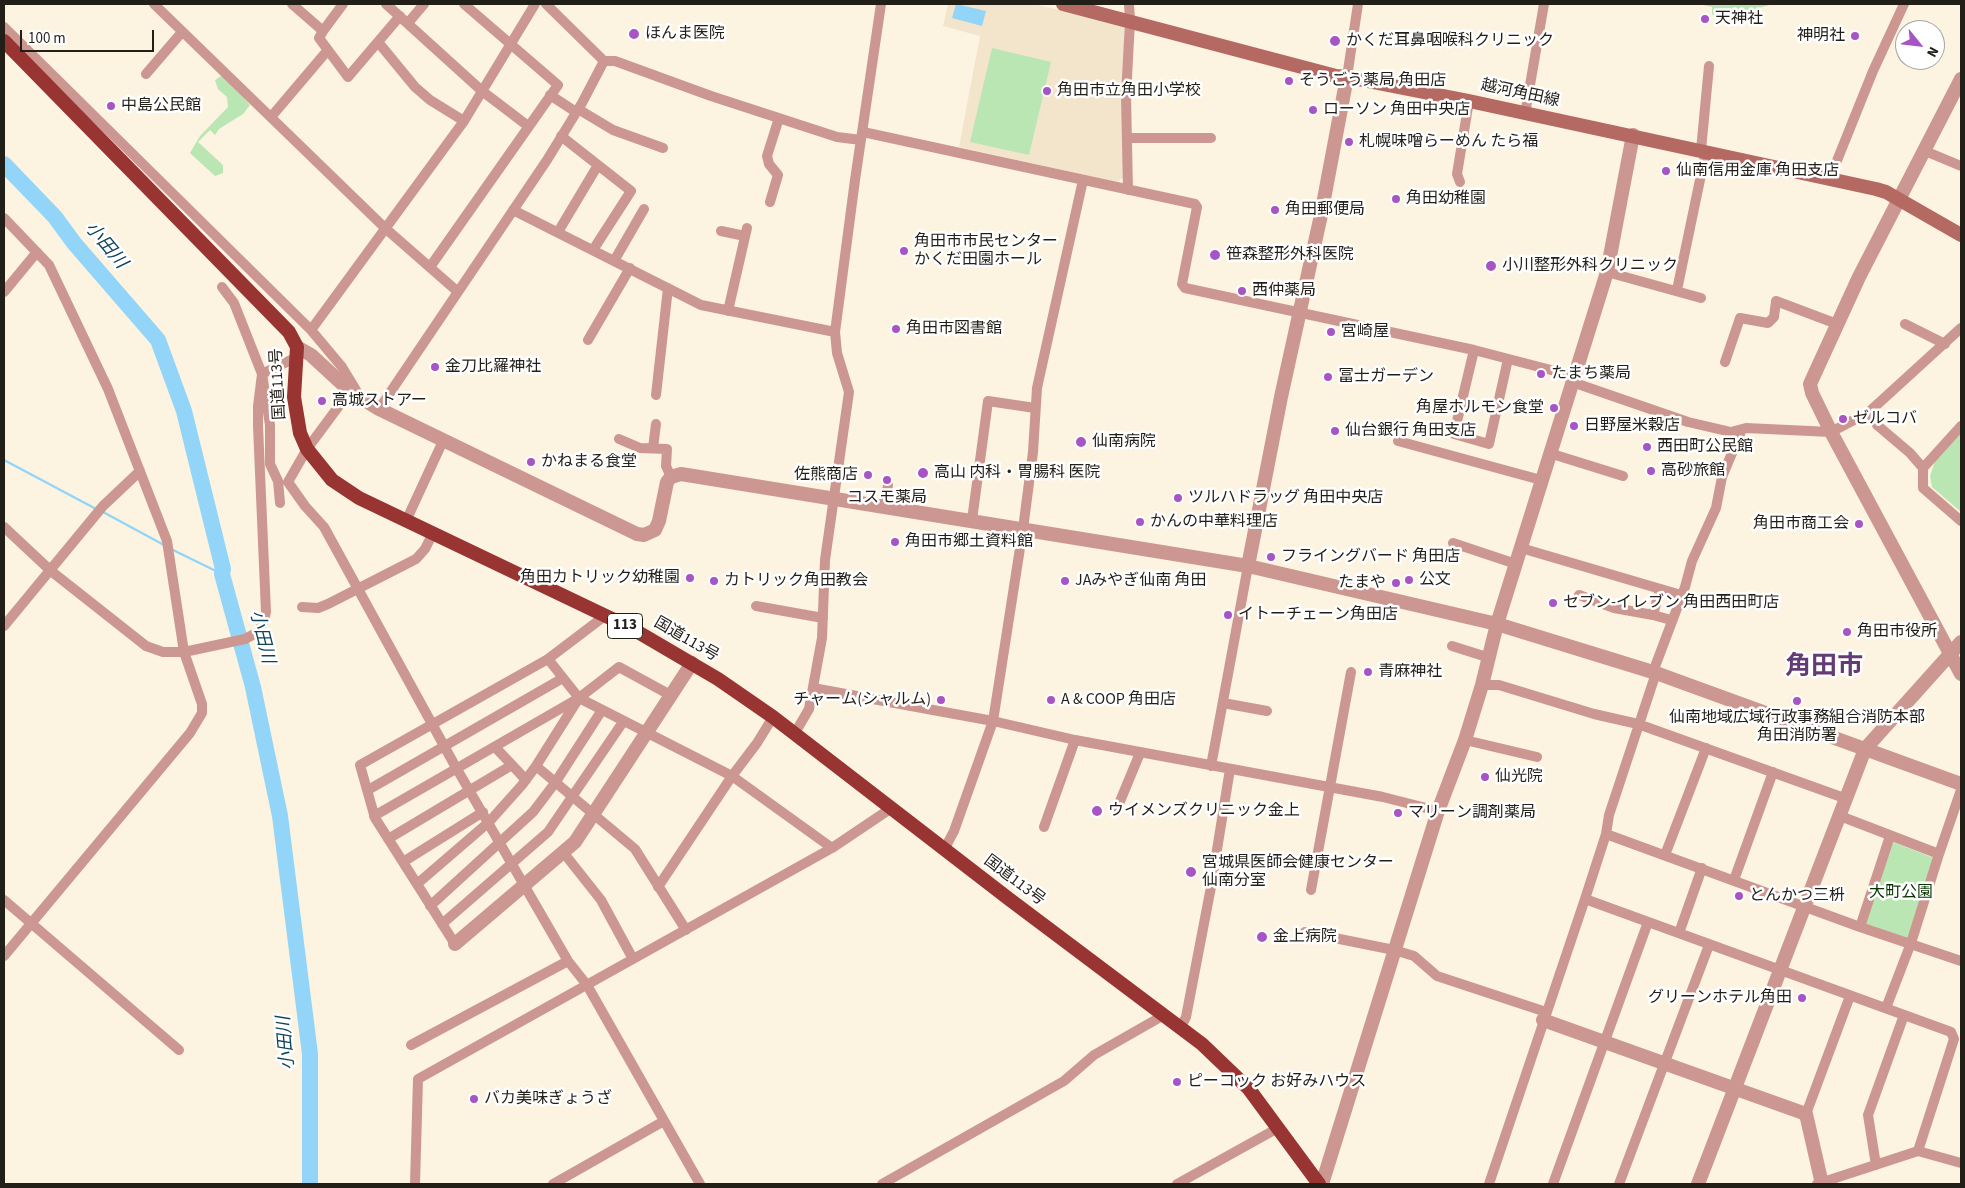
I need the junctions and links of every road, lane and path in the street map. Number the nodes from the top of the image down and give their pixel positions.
1 (154, 4) edge
2 (292, 4) edge
3 (343, 4) edge
4 (386, 4) edge
5 (424, 4) edge
6 (464, 4) edge
7 (535, 4) edge
8 (546, 4) edge
9 (882, 4) edge
10 (1063, 4) edge
11 (1129, 4) edge
12 (1358, 4) edge
13 (1544, 4) edge
14 (1904, 4) edge
15 (404, 20) junction
16 (1130, 21) junction
17 (4, 27) edge
18 (323, 31) junction
19 (182, 32) junction
20 (4, 41) edge
21 (378, 42) junction
22 (510, 45) junction
23 (327, 51) junction
24 (604, 61) junction
25 (1709, 66) dead end
26 (146, 74) dead end
27 (1346, 76) junction
28 (1961, 79) edge
29 (482, 91) junction
30 (550, 95) junction
31 (1469, 101) junction
32 (577, 111) junction
33 (1525, 114) junction
34 (271, 117) junction
35 (779, 118) junction
36 (464, 121) junction
37 (528, 126) junction
38 (561, 136) junction
39 (862, 136) junction
40 (1633, 136) junction
41 (1127, 138) junction
42 (1211, 138) dead end
43 (664, 148) dead end
44 (1704, 151) junction
45 (1925, 151) junction
46 (598, 165) junction
47 (1961, 166) edge
48 (1830, 178) junction
49 (1083, 180) junction
50 (1460, 182) dead end
51 (1128, 190) junction
52 (1898, 201) junction
53 (770, 202) dead end
54 (644, 209) dead end
55 (513, 210) junction
56 (4, 218) edge
57 (385, 228) junction
58 (721, 231) dead end
59 (558, 232) junction
60 (1961, 235) edge
61 (593, 250) junction
62 (37, 252) junction
63 (614, 260) junction
64 (430, 267) junction
65 (630, 268) junction
66 (1607, 272) junction
67 (222, 286) dead end
68 (668, 288) junction
69 (1677, 290) junction
70 (4, 292) edge
71 (458, 292) junction
72 (1701, 298) dead end
73 (728, 311) junction
74 (1300, 312) junction
75 (1837, 324) junction
76 (1905, 324) dead end
77 (1961, 328) edge
78 (311, 330) junction
79 (835, 332) junction
80 (588, 340) dead end
81 (1945, 344) junction
82 (1474, 350) junction
83 (297, 352) junction
84 (1508, 359) junction
85 (1725, 362) dead end
86 (262, 374) junction
87 (1573, 380) junction
88 (356, 394) junction
89 (656, 395) dead end
90 (1035, 408) junction
91 (379, 409) junction
92 (1869, 412) junction
93 (656, 424) dead end
94 (1961, 427) edge
95 (1742, 429) junction
96 (1831, 432) junction
97 (619, 439) dead end
98 (443, 441) junction
99 (1398, 441) dead end
100 (653, 448) junction
101 (308, 449) junction
102 (1549, 453) junction
103 (1924, 468) junction
104 (140, 472) junction
105 (1623, 476) dead end
106 (671, 477) junction
107 (1542, 480) junction
108 (888, 485) dead end
109 (834, 498) junction
110 (280, 504) dead end
111 (885, 507) junction
112 (972, 520) junction
113 (406, 521) junction
114 (1961, 521) edge
115 (4, 528) edge
116 (1023, 529) junction
117 (433, 533) junction
118 (1452, 543) dead end
119 (1521, 548) junction
120 (1516, 564) junction
121 (1248, 566) junction
122 (51, 570) junction
123 (358, 588) junction
124 (1660, 589) junction
125 (1580, 594) dead end
126 (1681, 595) junction
127 (756, 606) dead end
128 (302, 607) dead end
129 (606, 615) junction
130 (1654, 615) junction
131 (823, 618) junction
132 (1670, 620) junction
133 (1497, 624) junction
134 (4, 626) edge
135 (1961, 642) edge
136 (1452, 646) dead end
137 (184, 652) junction
138 (1950, 655) junction
139 (1490, 658) junction
140 (548, 659) junction
141 (692, 663) junction
142 (1352, 672) dead end
143 (1654, 672) junction
144 (1961, 674) edge
145 (563, 678) junction
146 (1482, 685) junction
147 (813, 688) junction
148 (672, 696) junction
149 (579, 698) junction
150 (1223, 703) junction
151 (602, 710) junction
152 (1267, 711) dead end
153 (773, 717) junction
154 (993, 721) junction
155 (623, 722) junction
156 (432, 724) junction
157 (1638, 724) junction
158 (646, 733) junction
159 (796, 733) junction
160 (1075, 740) junction
161 (1465, 740) junction
162 (444, 746) junction
163 (495, 747) junction
164 (1706, 748) junction
165 (1865, 749) junction
166 (1140, 753) junction
167 (1538, 757) dead end
168 (512, 765) junction
169 (536, 766) junction
170 (1210, 766) junction
171 (456, 768) junction
172 (1230, 769) junction
173 (1773, 772) junction
174 (732, 776) junction
175 (526, 780) junction
176 (555, 784) junction
177 (1961, 784) edge
178 (1329, 788) junction
179 (368, 790) junction
180 (1961, 790) edge
181 (470, 791) junction
182 (572, 798) junction
183 (1847, 799) junction
184 (890, 808) junction
185 (1116, 811) dead end
186 (1438, 811) junction
187 (483, 812) junction
188 (374, 816) junction
189 (594, 816) junction
190 (1840, 816) junction
191 (489, 822) junction
192 (1044, 827) dead end
193 (1606, 834) junction
194 (1890, 836) junction
195 (388, 839) junction
196 (501, 843) junction
197 (832, 848) junction
198 (944, 850) junction
199 (563, 852) junction
200 (1938, 854) junction
201 (1665, 855) junction
202 (403, 862) junction
203 (512, 863) junction
204 (1702, 868) junction
205 (1734, 880) junction
206 (417, 884) junction
207 (524, 884) junction
208 (658, 887) junction
209 (1311, 890) dead end
210 (1585, 899) junction
211 (4, 900) edge
212 (430, 906) junction
213 (1805, 907) junction
214 (1648, 922) junction
215 (30, 923) junction
216 (442, 924) junction
217 (1860, 928) junction
218 (686, 930) junction
219 (1305, 932) dead end
220 (1679, 933) junction
221 (1911, 943) junction
222 (455, 944) joint
223 (1709, 945) junction
224 (1394, 950) junction
225 (4, 956) edge
226 (632, 959) junction
227 (568, 961) junction
228 (1961, 961) edge
229 (1780, 970) junction
230 (587, 985) junction
231 (1850, 996) junction
232 (1886, 1008) junction
233 (1164, 1015) junction
234 (1904, 1015) junction
235 (1545, 1016) junction
236 (1181, 1027) junction
237 (1604, 1041) junction
238 (411, 1045) dead end
239 (179, 1050) dead end
240 (1665, 1064) junction
241 (1735, 1088) junction
242 (1806, 1114) junction
243 (664, 1121) junction
244 (1278, 1128) junction
245 (1918, 1151) junction
246 (1961, 1162) edge
247 (1876, 1165) junction
248 (415, 1184) edge
249 (553, 1184) edge
250 (700, 1184) edge
251 (882, 1184) edge
252 (1177, 1184) edge
253 (1320, 1184) edge
254 (1490, 1184) edge
255 (1553, 1184) edge
256 (1619, 1184) edge
257 (1698, 1184) edge
258 (1820, 1184) edge

1 - 19 street
2 - 18 street
3 - 18 street
4 - 15 street
5 - 15 street
6 - 22 street
7 - 22 street
8 - 24 street
9 - 39 street
10 - 16 main road, 越河角田線
11 - 16 street
12 - 27 street
13 - 33 street
14 - 48 street
15 - 21 street
15 - 29 street
16 - 27 main road, 越河角田線
16 - 41 street
17 - 78 street
18 - 23 street
19 - 26 street
19 - 34 street
20 - 83 highway, 国道113号
21 - 23 street
21 - 36 street
22 - 29 street
22 - 30 street
23 - 34 street
24 - 32 street
24 - 35 street
25 - 44 street
27 - 31 main road, 越河角田線
27 - 74 street
28 - 45 street
29 - 36 street
29 - 37 street
30 - 32 street
30 - 37 street
31 - 33 main road, 越河角田線
31 - 50 street
32 - 38 street
32 - 43 street
33 - 40 main road, 越河角田線
34 - 57 street
35 - 39 street
35 - 53 street
36 - 57 street
37 - 64 street
38 - 46 street
38 - 55 street
39 - 49 street
39 - 79 street
40 - 44 main road, 越河角田線
40 - 66 street
41 - 42 street
41 - 51 street
44 - 48 main road, 越河角田線
44 - 69 street
45 - 47 street
45 - 52 street
46 - 59 street
46 - 61 street
48 - 52 main road, 越河角田線
49 - 51 street
49 - 90 street
51 - 74 street
52 - 60 main road, 越河角田線
52 - 75 street
54 - 63 street
55 - 59 street
55 - 71 street
56 - 62 street
57 - 64 street
57 - 78 street
58 - 73 street
59 - 61 street
61 - 63 street
62 - 70 street
62 - 104 street
63 - 65 street
64 - 71 street
65 - 68 street
65 - 80 street
66 - 69 street
66 - 87 street
67 - 86 street
68 - 73 street
68 - 89 street
69 - 72 street
71 - 91 street
73 - 79 street
74 - 82 street
74 - 121 street
75 - 85 street
75 - 96 street
76 - 81 street
77 - 81 street
78 - 88 street
79 - 109 street
81 - 92 street
82 - 84 street
82 - 84 street
83 - 86 street
83 - 88 street
83 - 101 highway, 国道113号 / 113
84 - 87 street
86 - 110 street
86 - 137 street
87 - 95 street
87 - 102 street
88 - 91 street
88 - 101 street
90 - 112 street
90 - 116 street
91 - 98 street
92 - 96 street
92 - 103 street
93 - 100 street
94 - 103 street
95 - 96 street
95 - 126 street
96 - 138 street
97 - 100 street
98 - 106 street
98 - 113 street
99 - 107 street
100 - 106 street
101 - 113 highway, 国道113号 / 113
101 - 123 street
102 - 105 street
102 - 107 street
103 - 114 street
104 - 122 street
104 - 137 street
106 - 109 street
107 - 119 street
108 - 111 street
109 - 111 street
109 - 131 street
111 - 112 street
112 - 116 street
113 - 117 highway, 国道113号 / 113
115 - 122 street
116 - 121 street
116 - 154 street
117 - 123 street
117 - 129 highway, 国道113号 / 113
118 - 120 street
119 - 120 street
119 - 124 street
120 - 133 street
121 - 133 street
121 - 150 street
122 - 134 street
122 - 137 street
123 - 128 street
123 - 156 street
124 - 126 street
124 - 130 street
125 - 130 street
126 - 132 street
127 - 131 street
129 - 140 street
129 - 141 highway, 国道113号 / 113
130 - 132 street
131 - 147 street
132 - 143 street
133 - 139 street
133 - 143 street
135 - 138 street
136 - 139 street
137 - 215 street
138 - 144 street
138 - 165 street
139 - 146 street
140 - 145 street
140 - 156 street
141 - 148 street
141 - 153 highway, 国道113号 / 113
142 - 178 street
143 - 157 street
143 - 165 street
145 - 149 street
145 - 162 street
146 - 157 street
146 - 161 street
147 - 154 street
147 - 159 street
148 - 149 street
148 - 158 street
149 - 151 street
149 - 163 street
149 - 169 street
150 - 152 street
150 - 170 street
151 - 155 street
151 - 176 street
153 - 159 highway, 国道113号 / 113
153 - 174 street
154 - 160 street
154 - 198 street
155 - 158 street
155 - 182 street
156 - 162 street
156 - 179 street
157 - 164 street
157 - 193 street
158 - 174 street
158 - 189 street
159 - 184 highway, 国道113号 / 113
160 - 166 street
160 - 192 street
161 - 167 street
161 - 186 street
162 - 171 street
162 - 179 street
163 - 168 street
163 - 171 street
164 - 173 street
164 - 201 street
165 - 177 street
165 - 183 street
166 - 170 street
166 - 185 street
168 - 175 street
168 - 181 street
169 - 175 street
169 - 176 street
170 - 172 street
171 - 181 street
171 - 188 street
172 - 178 street
172 - 236 street
173 - 183 street
173 - 205 street
174 - 197 street
174 - 208 street
175 - 191 street
176 - 182 street
176 - 196 street
178 - 186 street
178 - 209 street
179 - 188 street
180 - 200 street
181 - 187 street
181 - 195 street
182 - 189 street
182 - 203 street
183 - 190 street
184 - 197 street
184 - 198 highway, 国道113号 / 113
186 - 224 street
187 - 191 street
187 - 202 street
188 - 195 street
189 - 199 street
189 - 208 street
190 - 194 street
190 - 213 street
191 - 196 street
191 - 206 street
193 - 201 street
193 - 210 street
194 - 200 street
194 - 217 street
195 - 202 street
196 - 203 street
196 - 212 street
197 - 218 street
198 - 233 highway, 国道113号 / 113
199 - 207 street
199 - 226 street
200 - 221 street
201 - 204 street
202 - 206 street
203 - 207 street
203 - 216 street
204 - 205 street
204 - 220 street
205 - 213 street
206 - 212 street
207 - 222 street
207 - 227 street
208 - 218 street
210 - 214 street
210 - 235 street
211 - 215 street
212 - 216 street
213 - 217 street
213 - 229 street
214 - 220 street
214 - 237 street
215 - 225 street
215 - 239 street
216 - 222 street
217 - 221 street
218 - 226 street
219 - 224 street
220 - 223 street
221 - 228 street
221 - 232 street
223 - 229 street
223 - 240 street
224 - 235 street
224 - 253 street
226 - 230 street
227 - 230 street
227 - 238 street
229 - 231 street
229 - 241 street
230 - 243 street
230 - 248 street
231 - 232 street
231 - 242 street
232 - 234 street
233 - 236 highway, 国道113号 / 113
233 - 251 street
234 - 245 street
234 - 247 street
235 - 237 street
235 - 254 street
236 - 244 highway, 国道113号 / 113
237 - 240 street
237 - 255 street
240 - 241 street
240 - 256 street
241 - 242 street
241 - 257 street
242 - 258 street
243 - 249 street
243 - 250 street
244 - 252 street
244 - 253 highway, 国道113号 / 113
245 - 246 street
245 - 247 street
247 - 258 street

